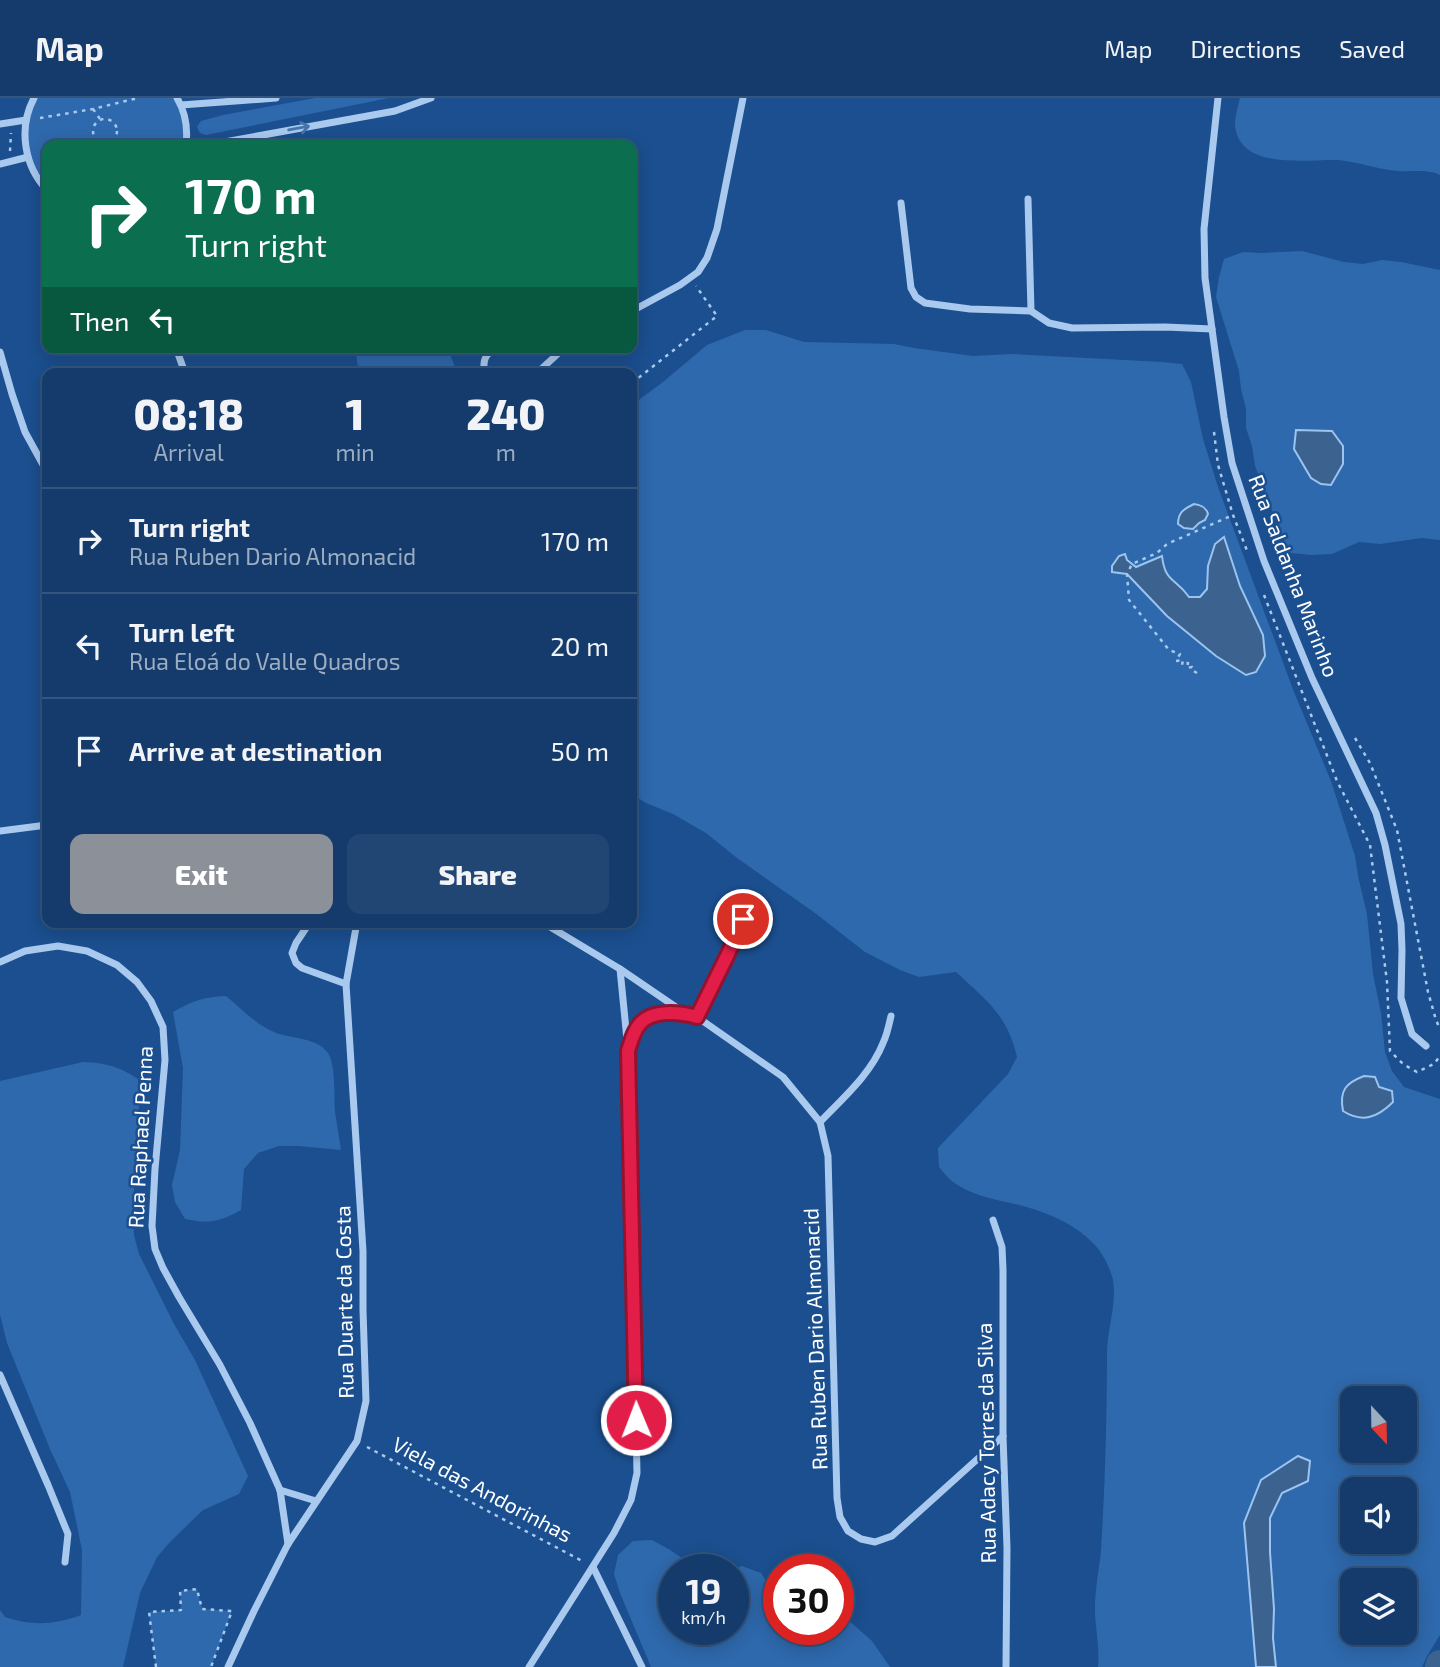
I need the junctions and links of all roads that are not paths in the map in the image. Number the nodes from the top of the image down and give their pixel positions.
1 (34, 98) edge
2 (275, 98) edge
3 (431, 98) edge
4 (743, 98) edge
5 (1218, 98) edge
6 (179, 102) edge
7 (26, 120) junction
8 (0, 124) edge
9 (186, 140) edge
10 (236, 140) edge
11 (28, 157) junction
12 (0, 164) edge
13 (42, 183) edge
14 (1028, 199) dead end
15 (901, 203) dead end
16 (637, 308) edge
17 (1031, 311) junction
18 (1212, 329) junction
19 (0, 352) edge
20 (558, 354) edge
21 (542, 368) edge
22 (42, 463) edge
23 (42, 826) edge
24 (0, 831) edge
25 (743, 919) dead end
26 (306, 928) edge
27 (356, 928) edge
28 (557, 928) edge
29 (0, 961) edge
30 (620, 969) junction
31 (346, 984) junction
32 (686, 1014) junction
33 (891, 1016) dead end
34 (697, 1017) junction
35 (1426, 1046) dead end
36 (628, 1051) junction
37 (820, 1122) junction
38 (993, 1220) dead end
39 (0, 1375) edge
40 (1003, 1436) junction
41 (281, 1490) junction
42 (316, 1501) junction
43 (288, 1545) junction
44 (65, 1562) dead end
45 (593, 1567) junction
46 (228, 1667) edge
47 (528, 1667) edge
48 (642, 1667) edge
49 (1006, 1667) edge

1 - 7 street
2 - 6 street
10 -> 3 street
4 - 16 street
5 - 18 street, Rua Saldanha Marinho
6 - 9 street
7 - 8 street
7 - 11 street
11 - 12 street
11 - 13 street
14 - 17 street
15 - 17 street
17 - 18 street
18 - 35 street, Rua Saldanha Marinho
19 - 22 street
20 - 21 street
23 - 24 street
25 - 34 street
26 - 31 street
27 - 31 street, Rua Duarte da Costa
28 - 30 street
29 - 41 street, Rua Raphael Penna
30 - 32 street, Rua Ruben Dario Almonacid
30 - 36 street
31 - 42 street, Rua Duarte da Costa
32 - 34 street, Rua Ruben Dario Almonacid
32 - 36 street, Rua Ruben Dario Almonacid
33 - 37 street
34 - 37 street, Rua Ruben Dario Almonacid
36 - 45 street
37 - 40 street, Rua Ruben Dario Almonacid
38 - 40 street, Rua Adacy Torres da Silva
39 - 44 street
40 - 49 street, Rua Adacy Torres da Silva
41 - 42 street
41 - 43 street, Rua Raphael Penna
42 - 43 street, Rua Duarte da Costa
43 - 46 street, Rua Duarte da Costa
45 - 47 street
45 - 48 street

